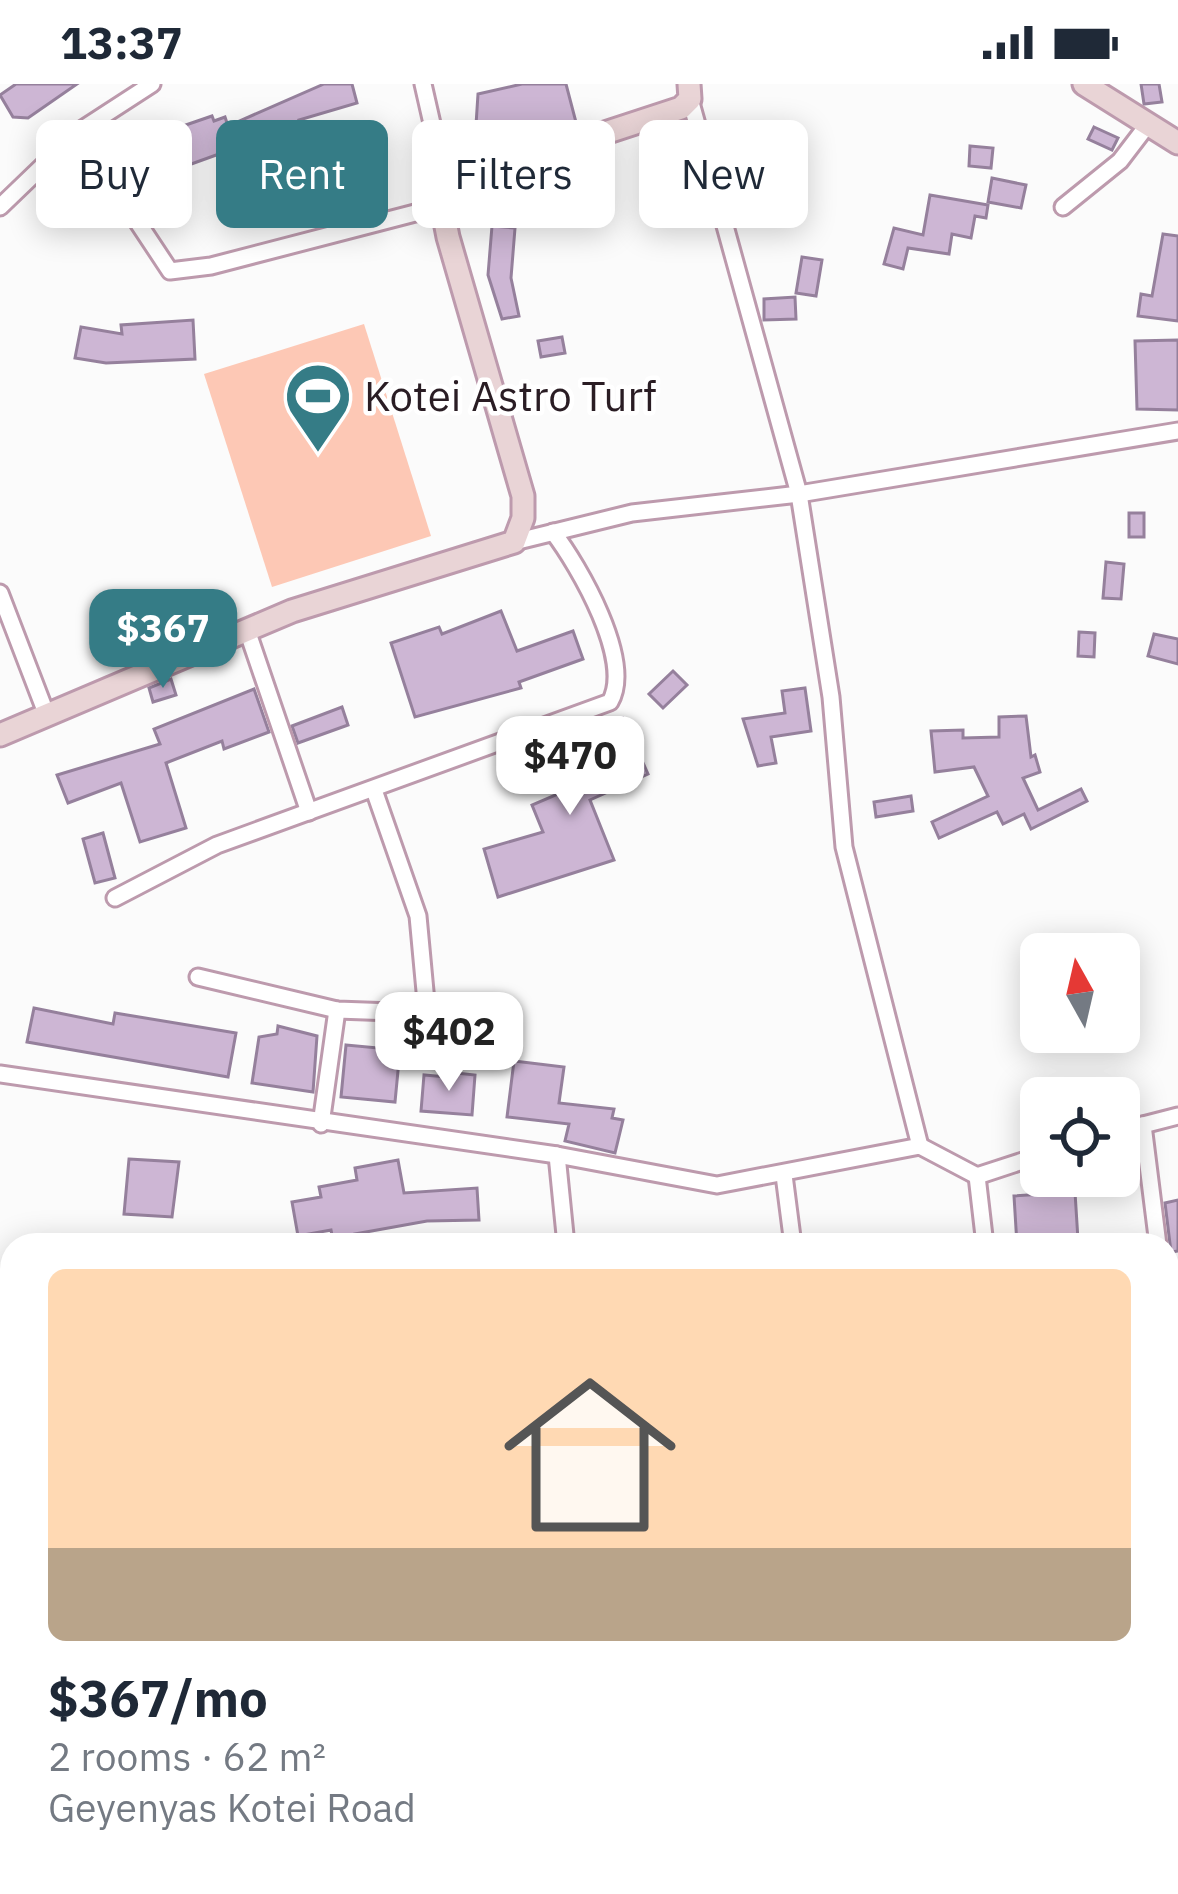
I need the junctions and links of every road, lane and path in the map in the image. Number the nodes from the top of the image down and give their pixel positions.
1 (152, 84) edge
2 (423, 84) edge
3 (1084, 84) edge
4 (690, 92) edge
5 (96, 120) edge
6 (430, 120) edge
7 (1146, 127) junction
8 (615, 132) edge
9 (1178, 143) edge
10 (36, 170) edge
11 (1, 201) edge
12 (412, 205) edge
13 (1063, 208) dead end
14 (137, 228) edge
15 (453, 228) edge
16 (1178, 431) edge
17 (799, 494) junction
18 (553, 532) junction
19 (514, 542) junction
20 (0, 593) edge
21 (247, 630) junction
22 (46, 713) junction
23 (0, 735) edge
24 (374, 790) junction
25 (309, 812) junction
26 (115, 898) dead end
27 (198, 977) dead end
28 (337, 1010) junction
29 (0, 1074) edge
30 (1178, 1116) edge
31 (321, 1124) junction
32 (1143, 1124) junction
33 (1140, 1125) edge
34 (920, 1146) junction
35 (557, 1155) junction
36 (1020, 1162) edge
37 (784, 1175) junction
38 (977, 1176) junction
39 (565, 1233) edge
40 (791, 1233) edge
41 (984, 1233) edge
42 (1157, 1233) edge

1 - 5 street
2 - 6 street
3 - 7 street
4 - 8 street
4 - 17 street
7 - 9 street
7 - 13 street
10 - 11 street
12 - 14 street
15 - 19 street
16 - 17 street
17 - 18 street
17 - 34 street
18 - 19 street
18 - 24 street
19 - 21 street
20 - 22 street
21 - 22 street
21 - 25 street
22 - 23 street
24 - 25 street
24 - 28 street
25 - 26 street
27 - 28 street
28 - 31 street
29 - 31 street
30 - 32 street
31 - 35 street
32 - 33 street
32 - 42 street
34 - 37 street
34 - 38 street
35 - 37 street
35 - 39 street
36 - 38 street
37 - 40 street
38 - 41 street

